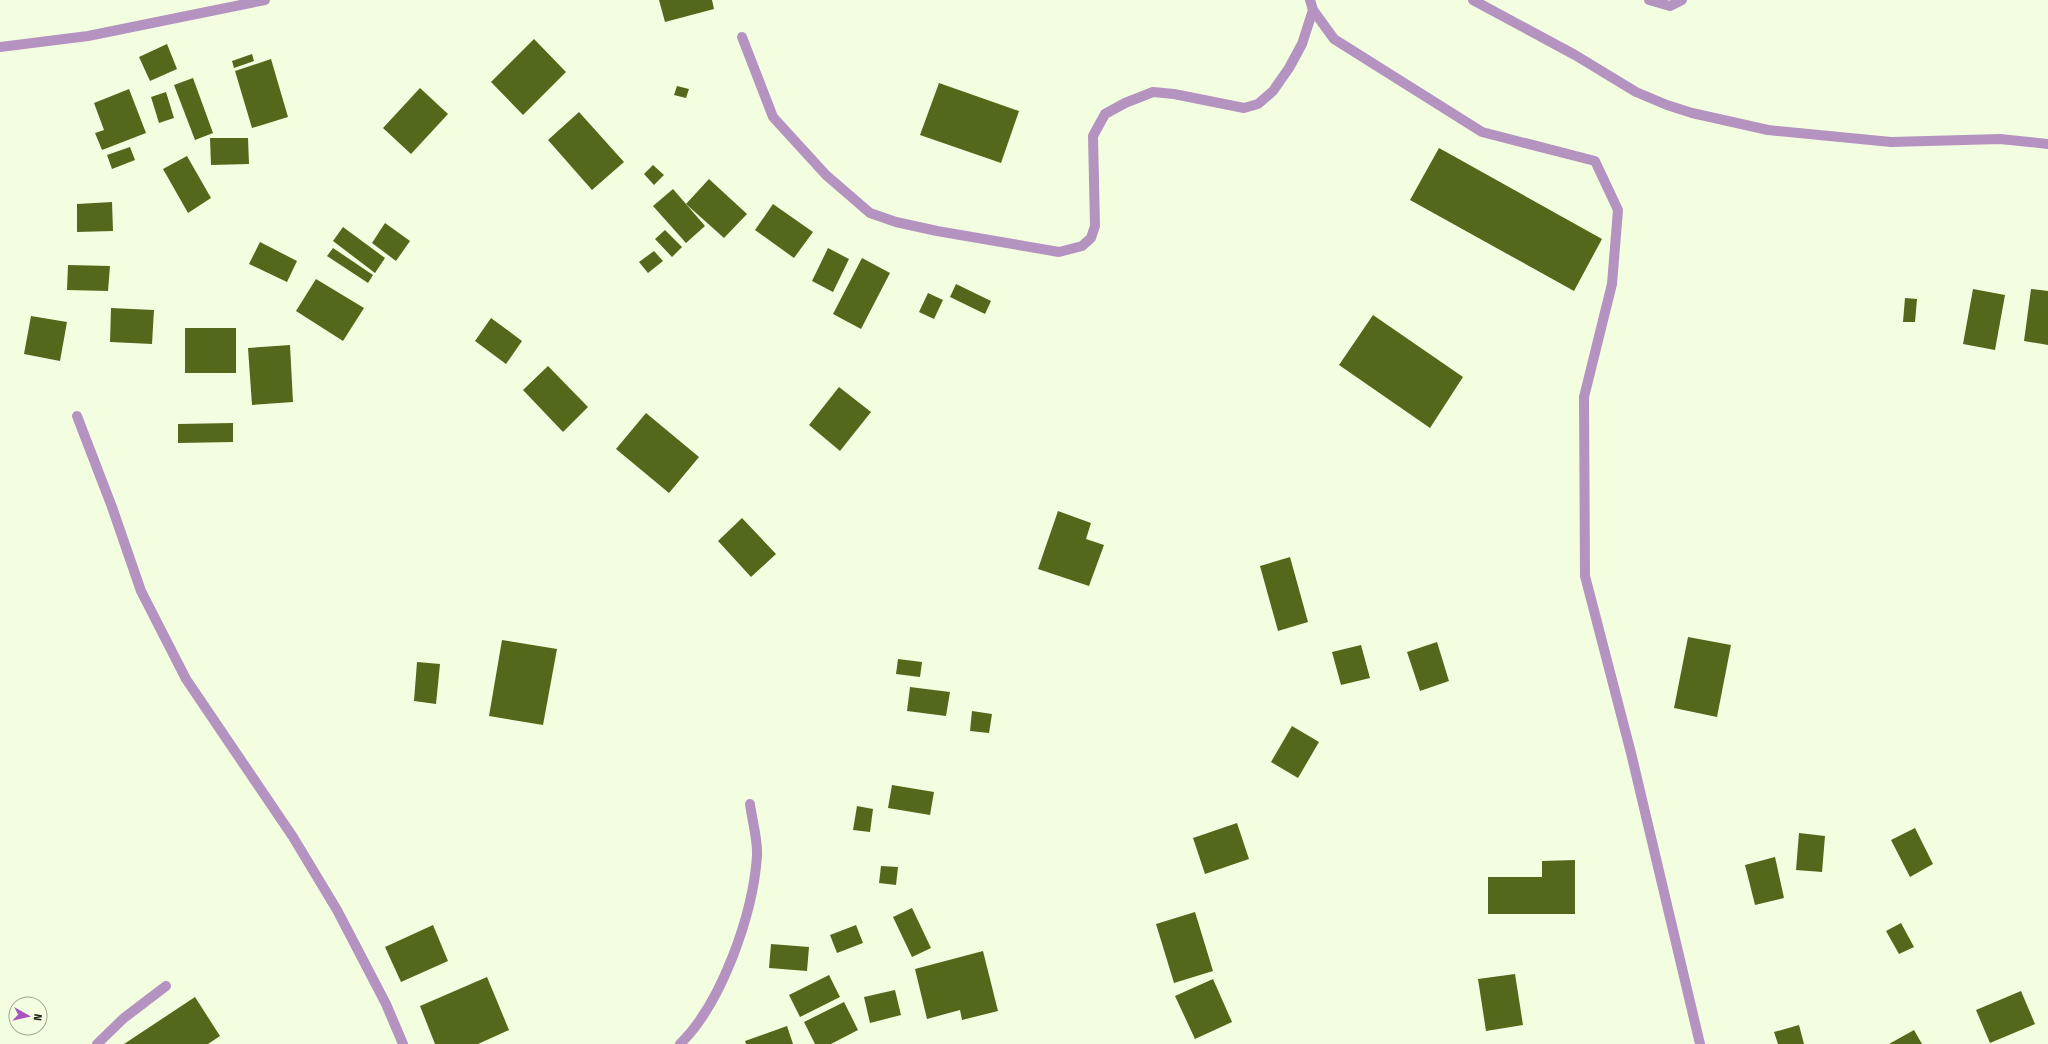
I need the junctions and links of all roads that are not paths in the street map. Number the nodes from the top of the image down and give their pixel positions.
1 (265, 0) edge
2 (1474, 0) edge
3 (1649, 0) edge
4 (1682, 0) edge
5 (1312, 5) edge
6 (742, 37) dead end
7 (0, 47) edge
8 (2048, 144) edge
9 (77, 416) dead end
10 (750, 804) dead end
11 (166, 986) dead end
12 (97, 1044) edge
13 (403, 1044) edge
14 (680, 1044) edge
15 (1700, 1044) edge

1 - 7 street
2 - 8 street
3 - 4 street
5 - 6 street
5 - 15 street
9 - 13 street
10 - 14 street
11 - 12 street

